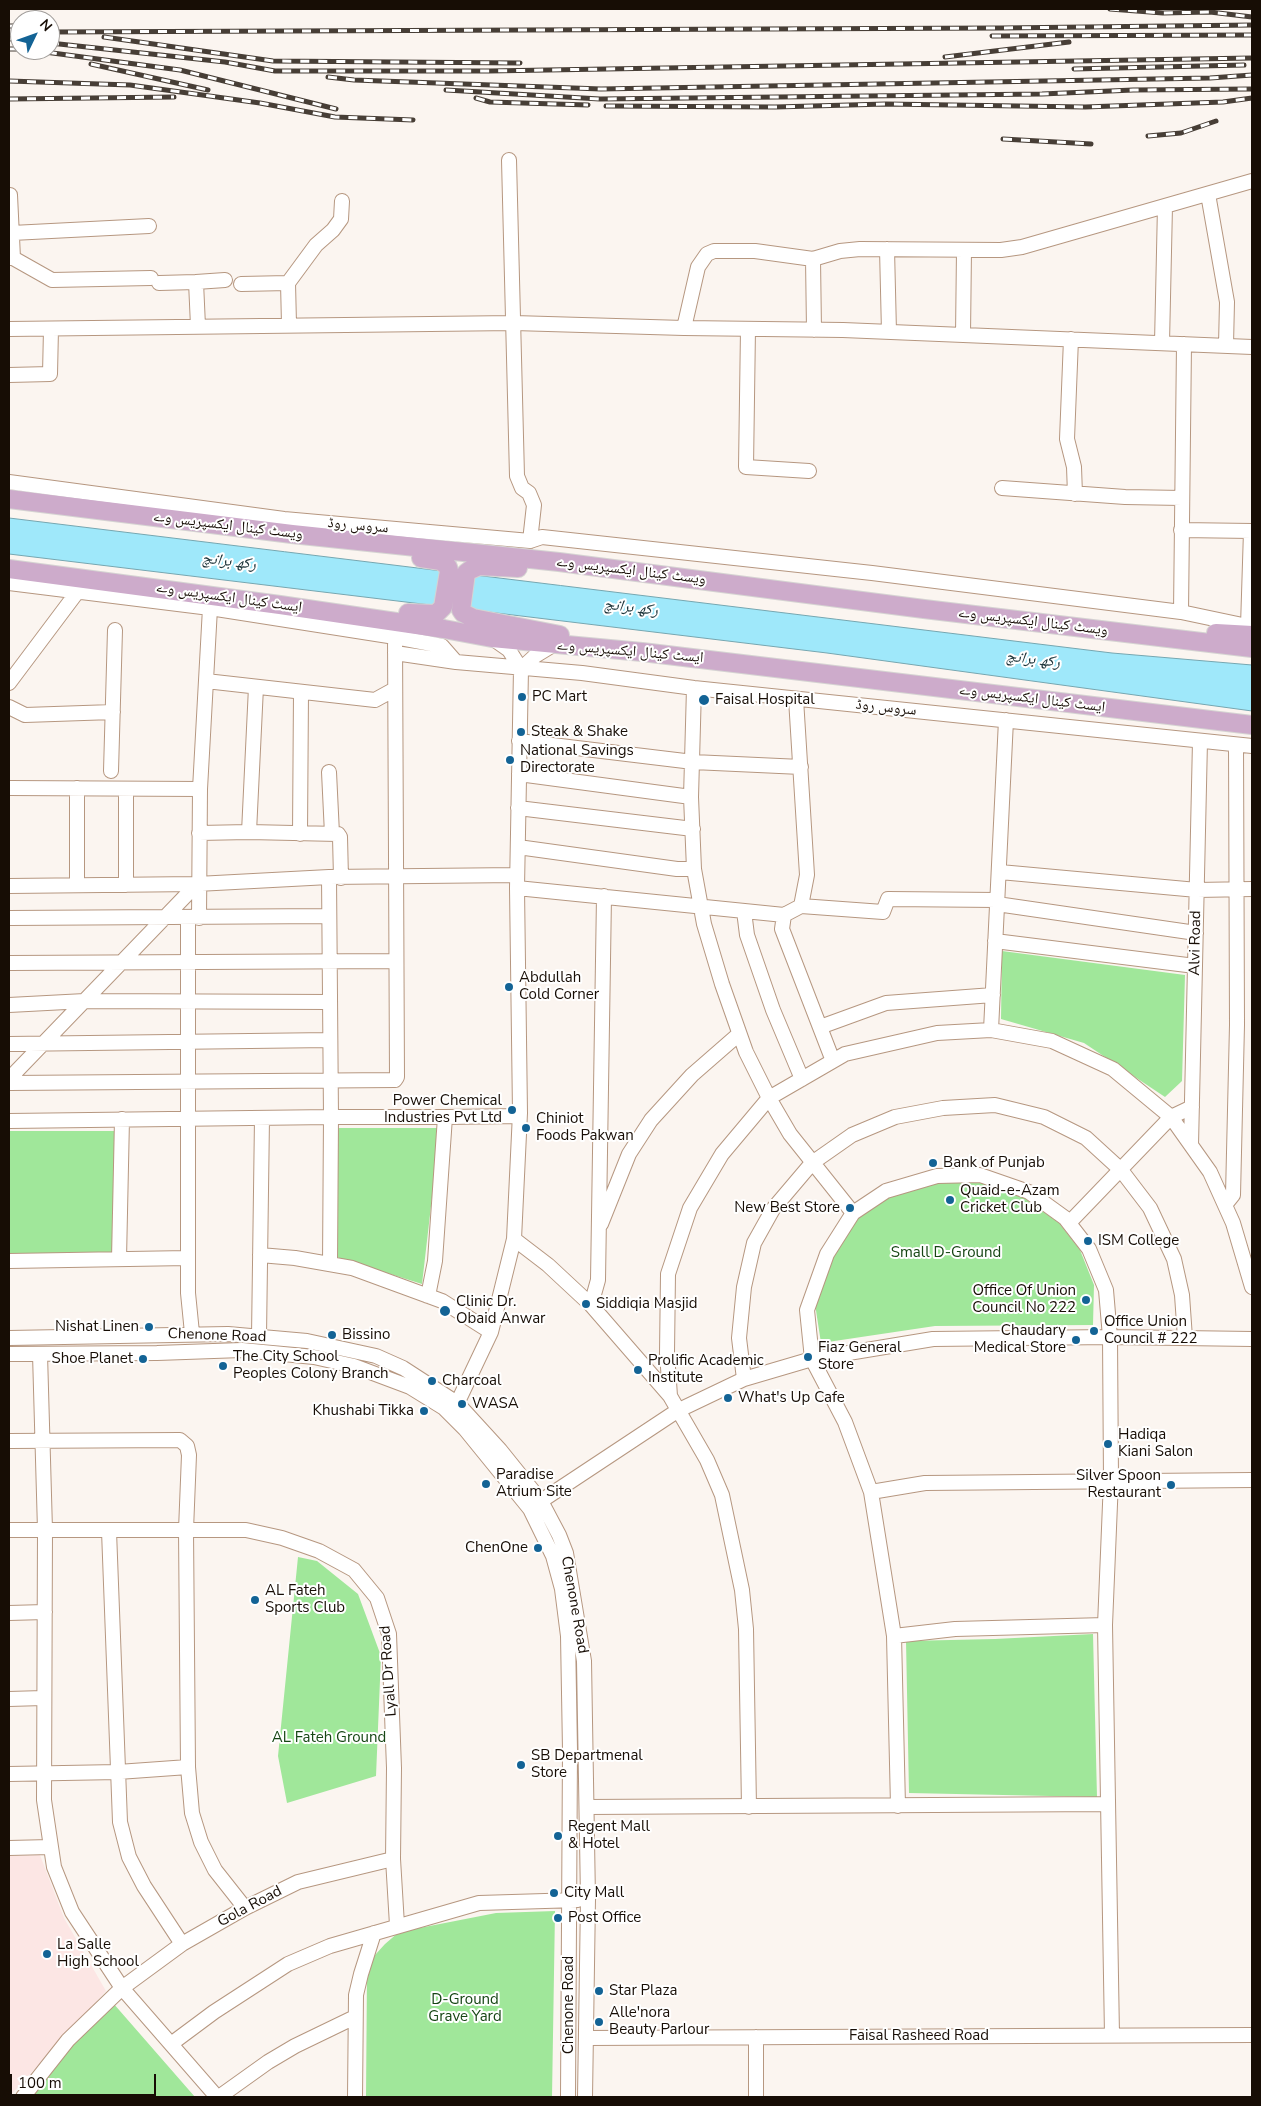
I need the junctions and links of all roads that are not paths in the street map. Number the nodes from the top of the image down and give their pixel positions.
1 (509, 160) dead end
2 (1252, 181) edge
3 (1208, 194) junction
4 (10, 195) edge
5 (342, 201) dead end
6 (1165, 206) junction
7 (10, 223) edge
8 (149, 226) dead end
9 (887, 249) junction
10 (964, 250) junction
11 (11, 258) edge
12 (813, 259) junction
13 (225, 280) dead end
14 (196, 282) junction
15 (288, 283) junction
16 (241, 284) dead end
17 (514, 323) junction
18 (289, 324) junction
19 (198, 326) junction
20 (684, 328) junction
21 (748, 329) junction
22 (9, 330) edge
23 (50, 330) junction
24 (814, 330) junction
25 (889, 332) junction
26 (963, 335) junction
27 (1071, 339) junction
28 (1162, 343) junction
29 (1184, 344) junction
30 (1226, 345) junction
31 (1252, 347) edge
32 (9, 375) edge
33 (809, 470) dead end
34 (9, 482) edge
35 (1002, 488) dead end
36 (1075, 494) junction
37 (1182, 498) junction
38 (9, 499) edge
39 (1182, 530) junction
40 (1252, 530) edge
41 (292, 534) junction
42 (530, 541) junction
43 (9, 569) edge
44 (458, 572) junction
45 (658, 574) junction
46 (9, 583) edge
47 (78, 591) junction
48 (280, 605) junction
49 (210, 608) junction
50 (924, 609) junction
51 (1180, 612) junction
52 (1251, 629) edge
53 (115, 630) dead end
54 (395, 637) junction
55 (492, 638) junction
56 (553, 645) junction
57 (1252, 648) edge
58 (642, 652) junction
59 (395, 653) junction
60 (456, 662) junction
61 (521, 669) junction
62 (206, 681) junction
63 (9, 683) edge
64 (929, 686) junction
65 (256, 687) junction
66 (694, 688) junction
67 (395, 689) junction
68 (301, 692) junction
69 (796, 698) junction
70 (9, 708) edge
71 (113, 712) junction
72 (1006, 720) junction
73 (1252, 725) edge
74 (1252, 736) edge
75 (1206, 737) junction
76 (519, 741) junction
77 (1236, 745) junction
78 (1252, 746) edge
79 (693, 762) junction
80 (800, 767) junction
81 (111, 771) dead end
82 (329, 772) dead end
83 (519, 774) junction
84 (9, 788) edge
85 (77, 788) junction
86 (126, 789) junction
87 (200, 789) junction
88 (691, 797) junction
89 (518, 808) junction
90 (693, 829) junction
91 (249, 832) junction
92 (200, 833) junction
93 (300, 834) junction
94 (332, 834) junction
95 (518, 847) junction
96 (694, 869) junction
97 (1000, 872) junction
98 (396, 876) junction
99 (335, 878) junction
100 (517, 881) junction
101 (198, 884) junction
102 (77, 885) junction
103 (126, 885) junction
104 (9, 886) edge
105 (1252, 889) edge
106 (1197, 890) junction
107 (1237, 890) junction
108 (604, 896) junction
109 (997, 902) junction
110 (801, 906) junction
111 (700, 907) junction
112 (744, 911) junction
113 (784, 915) junction
114 (329, 916) junction
115 (9, 918) edge
116 (164, 918) junction
117 (193, 918) junction
118 (1196, 934) junction
119 (995, 941) junction
120 (396, 961) junction
121 (188, 962) junction
122 (330, 962) junction
123 (9, 963) edge
124 (121, 963) junction
125 (1195, 966) junction
126 (993, 995) junction
127 (85, 1001) junction
128 (188, 1002) junction
129 (329, 1002) junction
130 (9, 1005) edge
131 (820, 1026) junction
132 (991, 1030) junction
133 (739, 1034) junction
134 (330, 1040) junction
135 (188, 1042) junction
136 (43, 1043) junction
137 (9, 1044) edge
138 (833, 1061) junction
139 (9, 1079) edge
140 (802, 1079) junction
141 (188, 1080) junction
142 (331, 1080) junction
143 (9, 1083) edge
144 (770, 1098) junction
145 (1192, 1107) junction
146 (519, 1116) junction
147 (331, 1117) junction
148 (445, 1117) junction
149 (1171, 1117) junction
150 (188, 1118) junction
151 (262, 1118) junction
152 (122, 1119) junction
153 (9, 1121) edge
154 (1191, 1145) junction
155 (812, 1163) junction
156 (1121, 1170) junction
157 (1225, 1205) junction
158 (853, 1213) junction
159 (1069, 1224) junction
160 (599, 1228) junction
161 (514, 1239) junction
162 (260, 1255) junction
163 (188, 1258) junction
164 (119, 1259) junction
165 (9, 1261) edge
166 (330, 1264) junction
167 (1252, 1287) edge
168 (428, 1296) junction
169 (591, 1305) junction
170 (490, 1332) junction
171 (192, 1333) junction
172 (259, 1336) junction
173 (1110, 1336) junction
174 (9, 1338) edge
175 (1185, 1338) junction
176 (1252, 1339) edge
177 (9, 1354) edge
178 (40, 1354) junction
179 (812, 1359) junction
180 (744, 1379) junction
181 (670, 1396) junction
182 (454, 1409) junction
183 (677, 1411) junction
184 (9, 1441) edge
185 (42, 1441) junction
186 (1111, 1480) junction
187 (1252, 1480) edge
188 (871, 1492) junction
189 (541, 1501) junction
190 (9, 1530) edge
191 (44, 1530) junction
192 (186, 1530) junction
193 (109, 1531) junction
194 (45, 1612) junction
195 (9, 1613) edge
196 (1105, 1625) junction
197 (894, 1636) junction
198 (43, 1698) junction
199 (9, 1699) edge
200 (188, 1767) junction
201 (118, 1772) junction
202 (44, 1773) junction
203 (9, 1774) edge
204 (1108, 1804) junction
205 (587, 1806) junction
206 (898, 1806) junction
207 (749, 1807) junction
208 (50, 1847) junction
209 (9, 1848) edge
210 (393, 1859) junction
211 (588, 1899) junction
212 (570, 1900) junction
213 (245, 1908) junction
214 (397, 1925) junction
215 (374, 1933) junction
216 (182, 1944) junction
217 (122, 1988) junction
218 (355, 2017) junction
219 (1112, 2035) junction
220 (1252, 2035) edge
221 (756, 2037) junction
222 (586, 2038) junction
223 (171, 2044) junction
224 (23, 2097) edge
225 (218, 2097) edge
226 (354, 2097) edge
227 (568, 2097) edge
228 (585, 2097) edge
229 (756, 2097) edge

1 - 17 street
2 - 3 street
3 - 6 street
3 - 30 street
4 - 7 street
5 - 15 street
6 - 10 street
6 - 28 street
7 - 8 street
7 - 11 street
9 - 10 street
9 - 12 street
9 - 25 street
10 - 26 street
11 - 14 street
12 - 20 street
12 - 24 street
13 - 14 street
14 - 19 street
15 - 16 street
15 - 18 street
17 - 18 street
17 - 20 street
17 - 42 street
18 - 19 street
19 - 23 street
20 - 21 street
21 - 24 street
21 - 33 street
22 - 23 street
23 - 32 street
24 - 25 street
25 - 26 street
26 - 27 street
27 - 28 street
27 - 36 street
28 - 29 street
29 - 30 street
29 - 37 street
30 - 31 street
34 - 42 street, سروس روڈ
35 - 36 street
36 - 37 street
37 - 39 street
38 - 41 main road, ویسٹ کینال ایکسپریس وے
39 - 40 street
39 - 51 street
40 - 52 street
41 - 44 main road
41 - 45 main road, ویسٹ کینال ایکسپریس وے
42 - 51 street, سروس روڈ
43 - 48 main road, ایسٹ کینال ایکسپریس وے
44 - 45 main road
44 - 48 main road
44 - 58 main road
45 - 50 main road, ویسٹ کینال ایکسپریس وے
46 - 47 street
47 - 49 street
47 - 63 street
48 - 55 main road, ایسٹ کینال ایکسپریس وے
49 - 54 street
49 - 62 street
50 - 52 main road
50 - 57 main road, ویسٹ کینال ایکسپریس وے
51 - 52 street, سروس روڈ
53 - 71 street
54 - 59 street
54 - 60 street
55 - 56 main road, ایسٹ کینال ایکسپریس وے
55 - 61 street
56 - 58 main road, ایسٹ کینال ایکسپریس وے
56 - 61 street
58 - 64 main road, ایسٹ کینال ایکسپریس وے
59 - 60 street, سروس روڈ
59 - 67 street
60 - 61 street, سروس روڈ
61 - 66 street, سروس روڈ
61 - 76 street
62 - 65 street
62 - 87 street
64 - 73 main road, ایسٹ کینال ایکسپریس وے
64 - 75 main road
65 - 68 street
65 - 91 street
66 - 69 street, سروس روڈ
66 - 79 street
67 - 68 street
67 - 98 street
68 - 93 street
69 - 72 street, سروس روڈ
69 - 80 street
70 - 71 street
71 - 81 street
72 - 75 street, سروس روڈ
72 - 97 street
74 - 75 main road
75 - 77 street, سروس روڈ
75 - 106 street, Alvi Road
76 - 79 street
76 - 83 street
77 - 78 street, سروس روڈ
77 - 107 street
79 - 80 street
79 - 88 street
80 - 110 street
82 - 94 street
83 - 88 street
83 - 89 street
84 - 85 street
85 - 86 street
85 - 102 street
86 - 87 street
86 - 103 street
87 - 92 street
88 - 90 street
89 - 90 street
89 - 95 street
90 - 96 street
91 - 92 street
91 - 93 street
92 - 101 street
93 - 94 street
94 - 99 street
95 - 96 street
95 - 100 street
96 - 111 street
97 - 106 street
97 - 109 street
98 - 99 street
98 - 100 street
98 - 120 street
99 - 101 street
99 - 114 street
100 - 108 street
100 - 146 street
101 - 103 street
101 - 116 street
101 - 117 street
102 - 103 street
102 - 104 street
105 - 107 street
106 - 107 street
106 - 118 street, Alvi Road
107 - 157 street
108 - 111 street
108 - 160 street
109 - 110 street
109 - 118 street
109 - 119 street
110 - 113 street
111 - 112 street
111 - 133 street
112 - 113 street
112 - 140 street
113 - 131 street
114 - 117 street
114 - 122 street
115 - 116 street
116 - 117 street
116 - 124 street
117 - 121 street
118 - 125 street, Alvi Road
119 - 125 street
119 - 126 street
120 - 122 street
120 - 142 street
121 - 122 street
121 - 124 street
121 - 128 street
122 - 129 street
123 - 124 street
124 - 127 street
125 - 145 street, Alvi Road
126 - 131 street
126 - 132 street
127 - 128 street
127 - 130 street
127 - 136 street
128 - 129 street
128 - 135 street
129 - 134 street
131 - 138 street
132 - 138 street
132 - 149 street
133 - 144 street
133 - 160 street
134 - 135 street
134 - 142 street
135 - 136 street
135 - 141 street
136 - 137 street
136 - 139 street
138 - 140 street
140 - 144 street
141 - 142 street
141 - 143 street
141 - 150 street
142 - 147 street
144 - 155 street
144 - 181 street
145 - 149 street
145 - 154 street, Alvi Road
146 - 148 street
146 - 161 street
147 - 148 street
147 - 151 street
147 - 166 street
148 - 168 street
149 - 154 street
149 - 156 street
150 - 151 street
150 - 152 street
150 - 163 street
151 - 162 street
152 - 153 street
152 - 164 street
154 - 157 street
155 - 156 street
155 - 158 street
155 - 180 street
156 - 159 street
156 - 175 street
157 - 167 street
158 - 159 street
158 - 179 street
159 - 173 street
160 - 169 street
161 - 169 street
161 - 170 street
162 - 166 street
162 - 172 street
163 - 164 street
163 - 171 street
164 - 165 street
166 - 168 street
168 - 170 street
169 - 181 street
170 - 182 street
171 - 172 street, Chenone Road
171 - 174 street, Chenone Road
172 - 182 street, Chenone Road
173 - 175 street
173 - 179 street
173 - 186 street
175 - 176 street
177 - 178 street, Chenone Road
178 - 182 street, Chenone Road
178 - 185 street
179 - 180 street
179 - 188 street
180 - 183 street
181 - 183 street
182 - 189 street, Chenone Road
182 - 212 street, Chenone Road
183 - 189 street
183 - 207 street
184 - 185 street
185 - 191 street
185 - 192 street
186 - 187 street
186 - 188 street
186 - 196 street
188 - 197 street
189 - 205 street, Chenone Road
190 - 191 street, Lyall Dr Road
191 - 193 street, Lyall Dr Road
191 - 194 street
192 - 193 street, Lyall Dr Road
192 - 200 street
192 - 210 street, Lyall Dr Road
193 - 201 street
194 - 195 street
194 - 198 street
196 - 197 street
196 - 204 street
197 - 206 street
198 - 199 street
198 - 202 street
200 - 201 street
200 - 213 street
201 - 202 street
201 - 216 street
202 - 203 street
202 - 208 street
204 - 206 street
204 - 219 street
205 - 207 street
205 - 211 street, Chenone Road
206 - 207 street
208 - 209 street
208 - 217 street
210 - 213 street, Gola Road
210 - 214 street, Lyall Dr Road
211 - 212 street
211 - 222 street, Chenone Road
212 - 214 street
212 - 227 street, Chenone Road
213 - 216 street, Gola Road
214 - 215 street
215 - 218 street
215 - 223 street
216 - 217 street, Gola Road
217 - 223 street
217 - 224 street, Gola Road
218 - 225 street
218 - 226 street
219 - 220 street, Faisal Rasheed Road
219 - 221 street, Faisal Rasheed Road
221 - 222 street, Faisal Rasheed Road
221 - 229 street
222 - 228 street, Chenone Road
223 - 225 street

